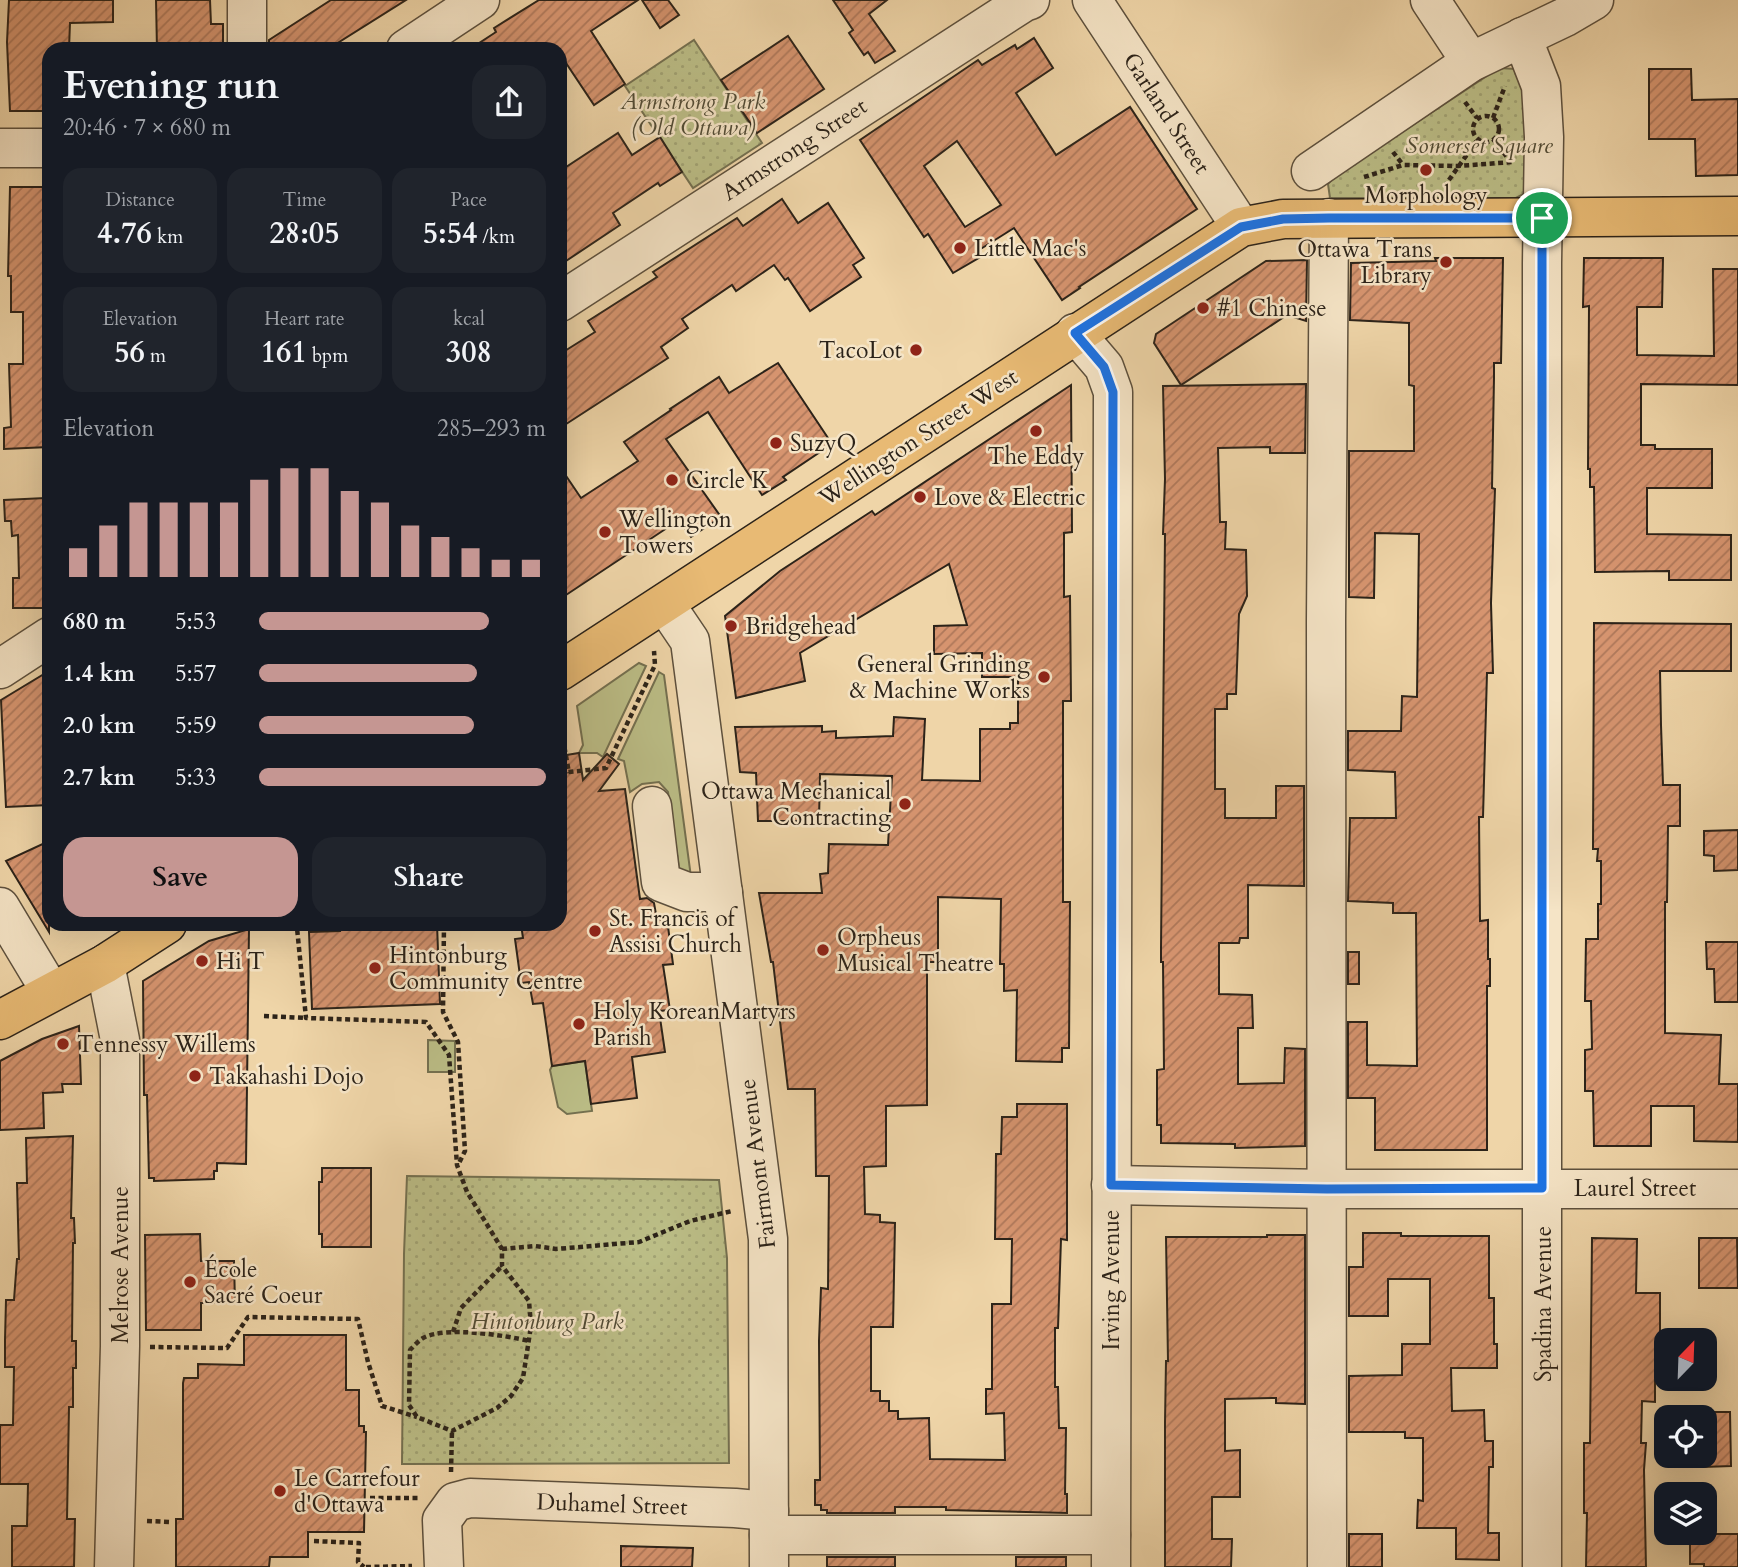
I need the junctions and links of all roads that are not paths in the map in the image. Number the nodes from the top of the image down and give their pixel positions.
1 (247, 0) edge
2 (480, 0) edge
3 (1030, 0) edge
4 (1092, 0) edge
5 (1430, 0) edge
6 (1594, 0) edge
7 (1521, 37) junction
8 (247, 42) edge
9 (417, 42) edge
10 (1472, 62) junction
11 (0, 148) edge
12 (42, 148) edge
13 (1311, 171) dead end
14 (1738, 216) edge
15 (1329, 218) junction
16 (1542, 218) junction
17 (1241, 227) junction
18 (567, 297) edge
19 (1075, 333) junction
20 (665, 604) junction
21 (42, 642) edge
22 (567, 667) edge
23 (0, 669) edge
24 (652, 806) dead end
25 (723, 892) junction
26 (0, 907) edge
27 (156, 931) edge
28 (105, 964) junction
29 (51, 992) junction
30 (0, 1020) edge
31 (1111, 1185) junction
32 (1542, 1188) junction
33 (1327, 1189) junction
34 (1738, 1189) edge
35 (769, 1538) edge
36 (1111, 1551) edge
37 (433, 1566) edge
38 (114, 1567) edge
39 (1326, 1567) edge
40 (1542, 1567) edge

1 - 8 street
2 - 9 street
3 - 18 street, Armstrong Street
4 - 17 street, Garland Street
5 - 10 street
6 - 7 street
7 - 10 street
7 - 16 street, Spadina Avenue
10 - 13 street
11 - 12 street
14 - 16 main road, Wellington Street West
15 - 16 main road, Wellington Street West
15 - 17 main road, Wellington Street West
15 - 33 street
16 - 32 street, Spadina Avenue
17 - 19 main road, Wellington Street West
19 - 20 main road, Wellington Street West
19 - 31 street, Irving Avenue
20 - 22 main road, Wellington Street West
20 - 25 street, Fairmont Avenue
21 - 23 street
24 - 25 street
25 - 35 street, Fairmont Avenue
26 - 29 street
27 - 28 main road
28 - 29 main road
28 - 38 street, Melrose Avenue
29 - 30 main road
31 - 33 street, Laurel Street
31 - 36 street, Irving Avenue
32 - 33 street, Laurel Street
32 - 34 street, Laurel Street
32 - 40 street, Spadina Avenue
33 - 39 street
35 - 36 street, Duhamel Street
35 - 37 street, Duhamel Street

